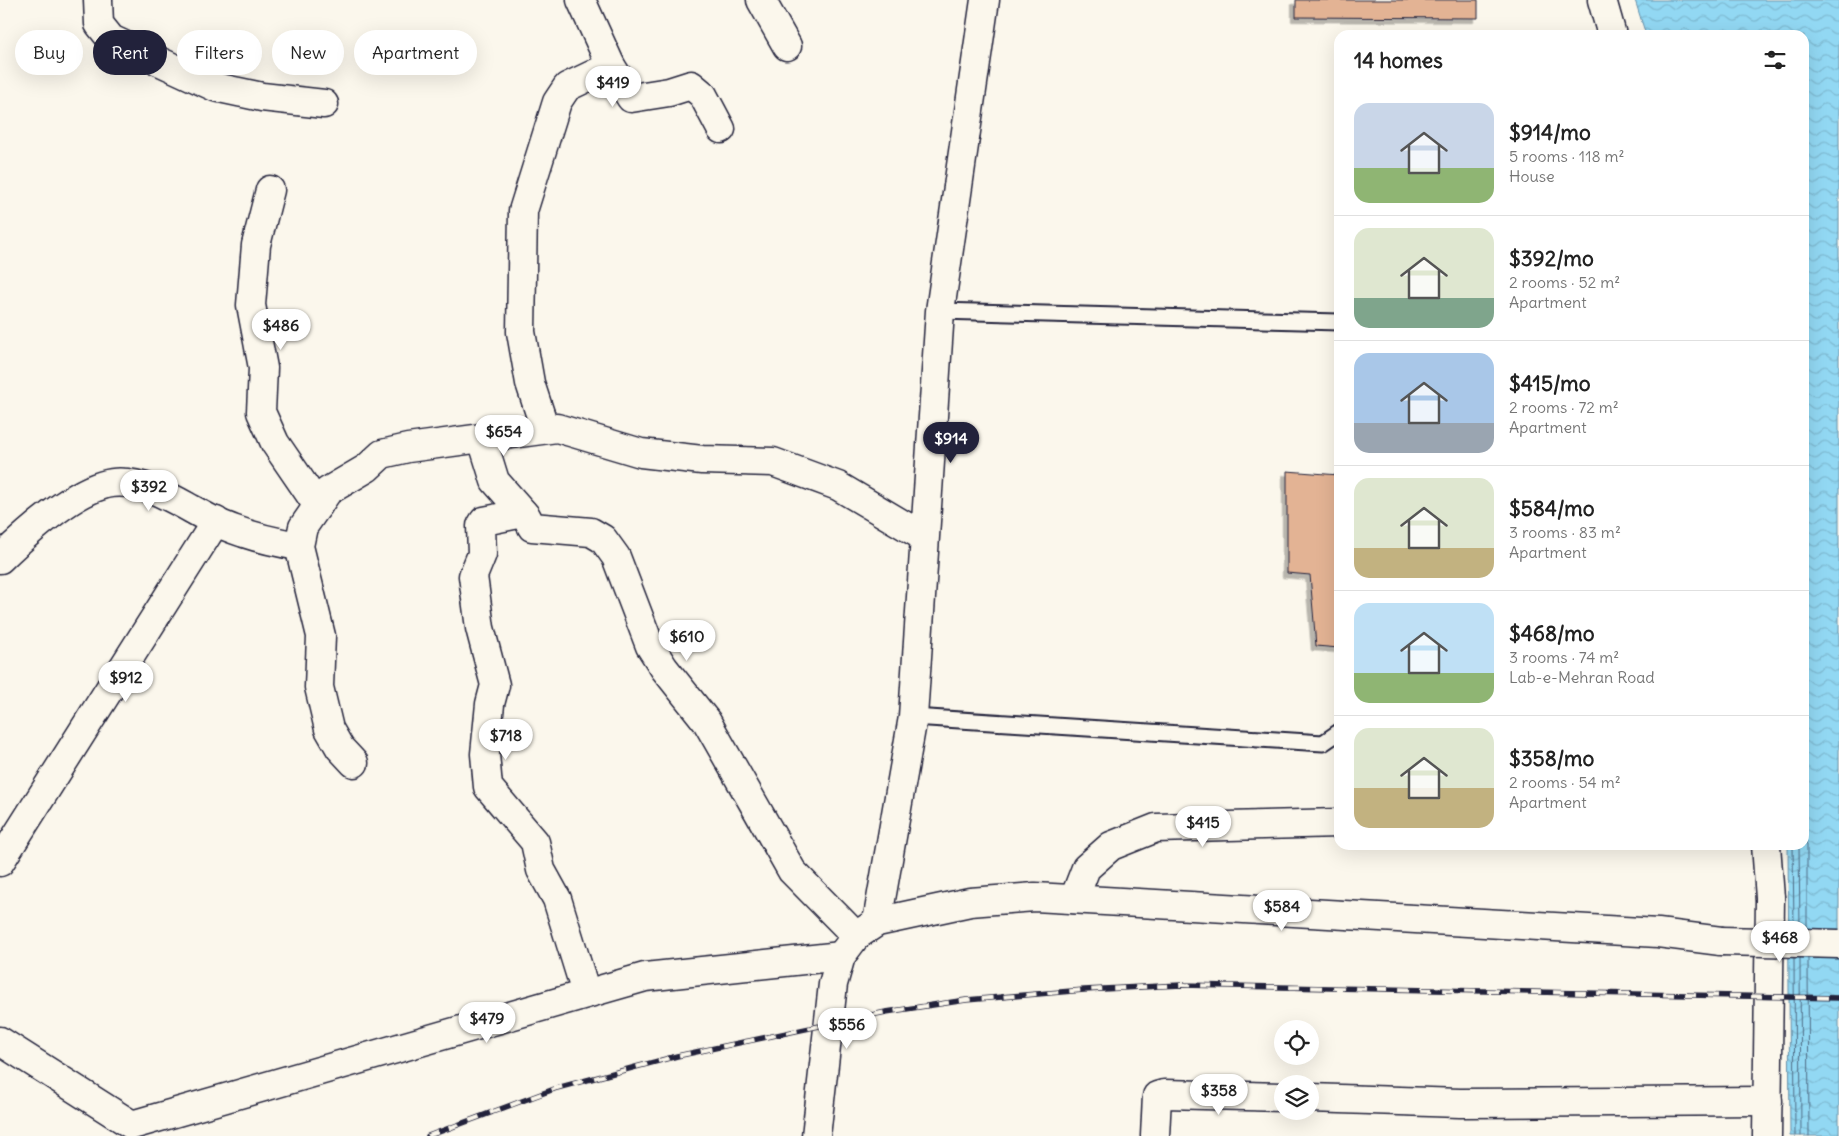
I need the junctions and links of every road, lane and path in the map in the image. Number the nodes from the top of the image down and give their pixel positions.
1 (98, 0) edge
2 (581, 0) edge
3 (762, 0) edge
4 (985, 0) edge
5 (1602, 0) edge
6 (1611, 30) edge
7 (787, 46) dead end
8 (611, 66) junction
9 (324, 104) dead end
10 (721, 129) dead end
11 (270, 190) dead end
12 (940, 311) junction
13 (1334, 322) edge
14 (545, 429) junction
15 (482, 439) junction
16 (318, 506) junction
17 (523, 513) junction
18 (216, 521) junction
19 (924, 537) junction
20 (299, 546) junction
21 (0, 559) edge
22 (913, 717) junction
23 (1334, 735) edge
24 (354, 763) dead end
25 (1334, 823) edge
26 (1766, 850) edge
27 (0, 862) edge
28 (1074, 899) junction
29 (858, 938) junction
30 (1839, 944) edge
31 (586, 993) junction
32 (0, 1041) edge
33 (1274, 1097) edge
34 (1319, 1098) edge
35 (1768, 1101) junction
36 (165, 1126) edge
37 (816, 1136) edge
38 (1155, 1136) edge
39 (1767, 1136) edge

1 - 9 street
2 - 8 street
3 - 7 street
4 - 12 street
5 - 6 street
8 - 10 street
8 - 14 street
11 - 16 street
12 - 13 lane
12 - 19 street
14 - 15 street
14 - 19 street
15 - 16 street
15 - 17 street
16 - 20 street
17 - 29 street
17 - 31 street
18 - 20 street
18 - 21 street
18 - 27 street
19 - 22 street
20 - 24 street
22 - 23 lane
22 - 29 street
25 - 28 street
26 - 35 street
28 - 29 street
28 - 30 street, bridge
29 - 31 street
29 - 37 street
31 - 36 street
32 - 36 street
33 - 38 street
34 - 35 street
35 - 39 street

